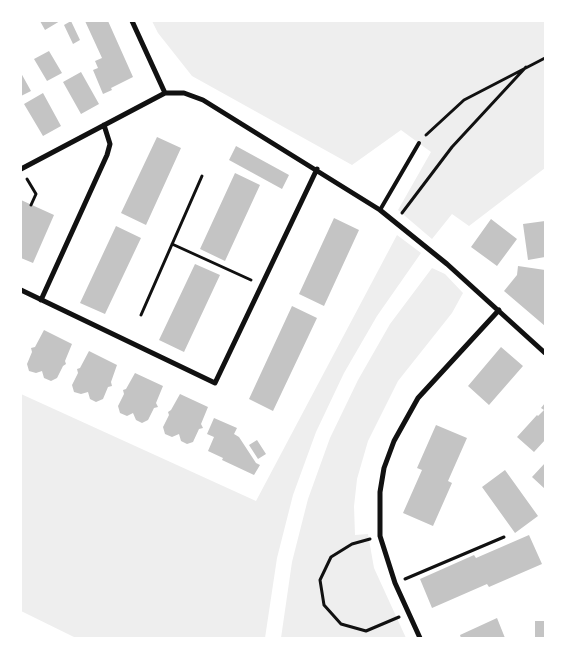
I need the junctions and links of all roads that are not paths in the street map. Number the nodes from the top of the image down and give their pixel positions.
1 (132, 21) edge
2 (165, 93) junction
3 (104, 125) junction
4 (419, 143) road end
5 (21, 169) edge
6 (317, 169) junction
7 (380, 210) junction
8 (21, 290) edge
9 (41, 300) junction
10 (499, 310) junction
11 (545, 353) edge
12 (420, 638) edge

1 - 2 street
2 - 3 street
2 - 6 street
3 - 5 street
3 - 9 street
4 - 7 lane
6 - 7 street
6 - 9 street
7 - 10 street
8 - 9 street
10 - 11 street
10 - 12 street

